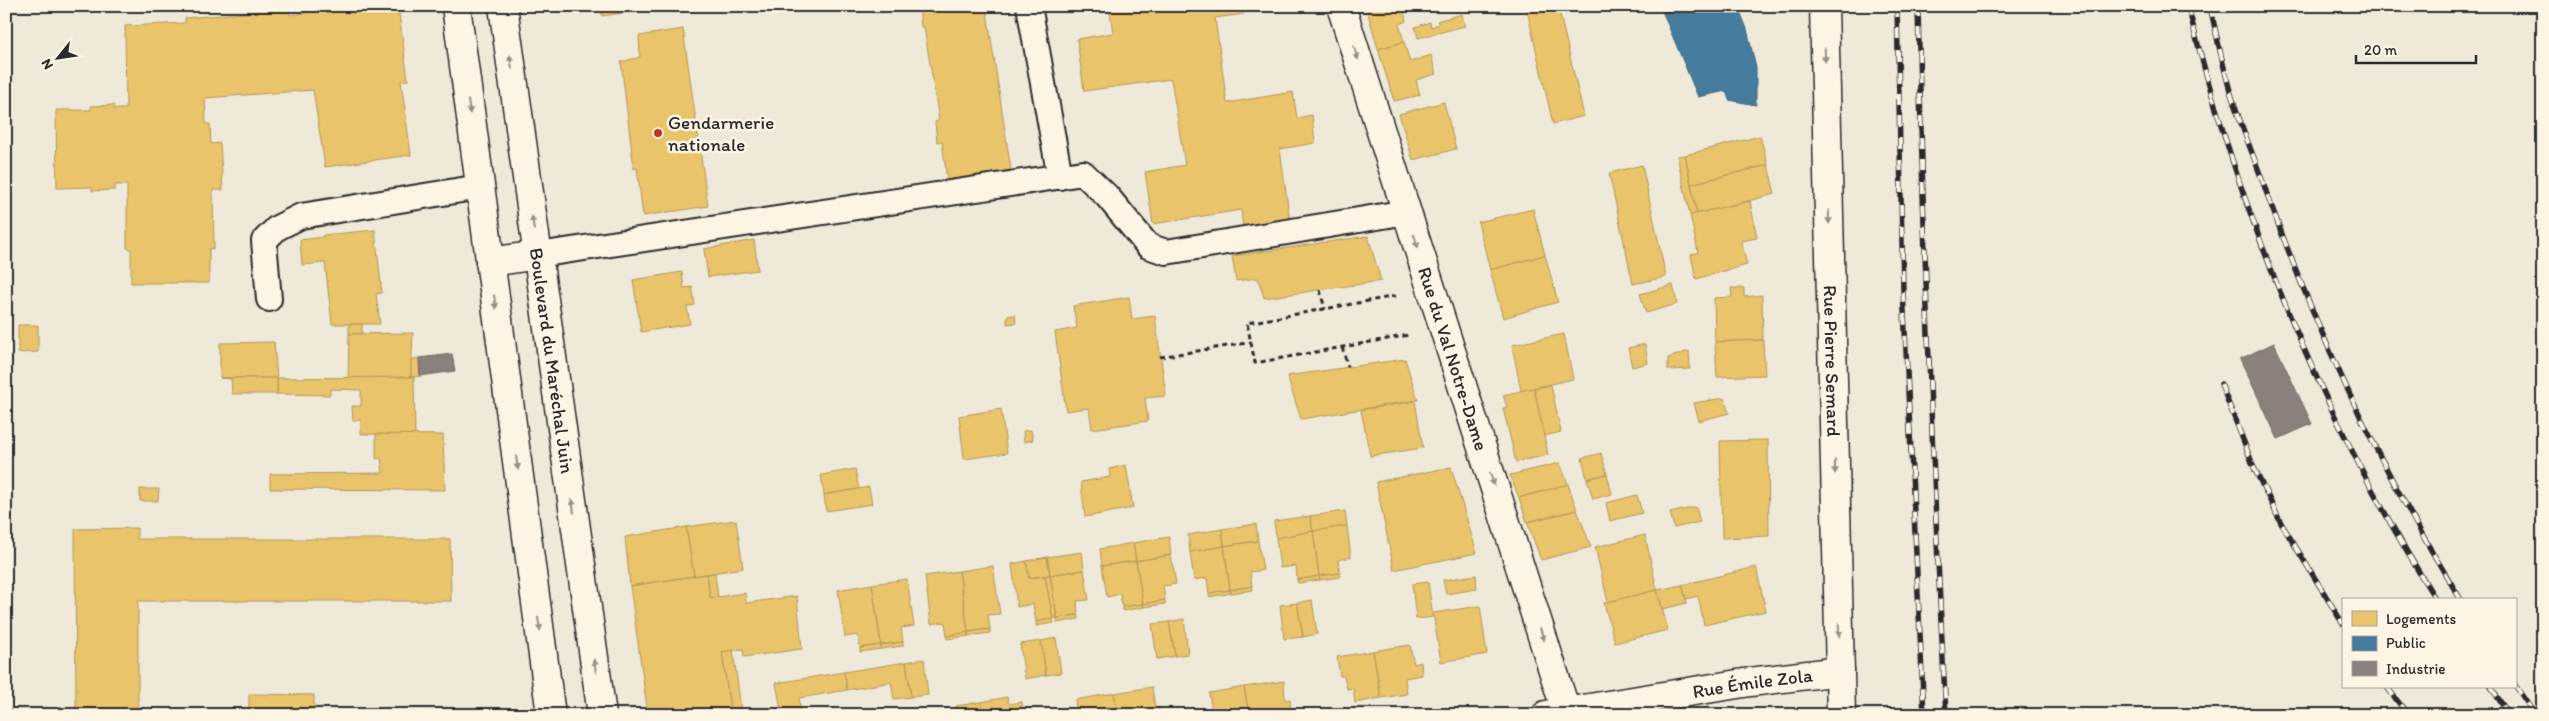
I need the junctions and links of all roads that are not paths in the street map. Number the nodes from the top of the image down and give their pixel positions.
1 (456, 6) edge
2 (503, 6) edge
3 (1029, 6) edge
4 (1342, 6) edge
5 (1824, 6) edge
6 (1060, 177) junction
7 (480, 187) junction
8 (1407, 212) junction
9 (538, 254) junction
10 (490, 262) junction
11 (268, 299) dead end
12 (1840, 671) junction
13 (1556, 713) edge
14 (551, 715) edge
15 (602, 715) edge
16 (1841, 715) edge

1 -> 7 street
9 -> 2 street, Boulevard du Maréchal Juin
3 - 6 lane
4 -> 8 street, Rue du Val Notre-Dame
5 -> 12 street, Rue Pierre Semard
6 - 8 lane
6 - 9 lane
7 - 10 street
7 - 11 lane
8 -> 13 street, Rue du Val Notre-Dame
9 - 10 street
15 -> 9 street, Boulevard du Maréchal Juin
10 -> 14 street
12 - 13 street, Rue Émile Zola
12 - 16 street, Rue Pierre Semard

